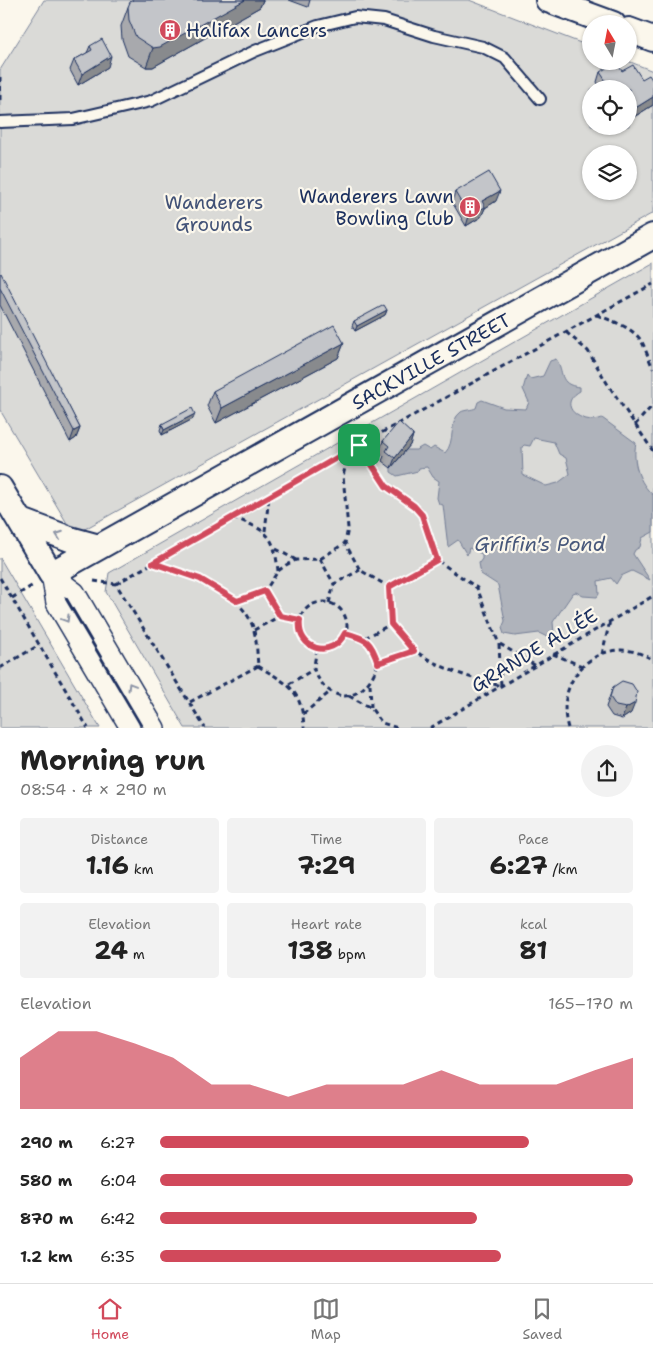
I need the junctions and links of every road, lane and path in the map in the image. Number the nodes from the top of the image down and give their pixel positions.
1 (548, 0) edge
2 (588, 15) edge
3 (638, 33) edge
4 (653, 39) edge
5 (0, 77) edge
6 (540, 99) dead end
7 (0, 101) edge
8 (0, 122) edge
9 (653, 236) edge
10 (653, 284) edge
11 (597, 315) junction
12 (566, 332) junction
13 (653, 368) edge
14 (653, 405) edge
15 (635, 425) junction
16 (359, 445) junction
17 (349, 451) junction
18 (653, 451) edge
19 (0, 488) edge
20 (270, 496) junction
21 (232, 517) junction
22 (19, 520) junction
23 (265, 531) junction
24 (345, 543) junction
25 (99, 547) junction
26 (276, 549) junction
27 (320, 558) junction
28 (296, 560) junction
29 (437, 560) junction
30 (153, 563) junction
31 (360, 570) junction
32 (278, 572) junction
33 (51, 574) junction
34 (0, 578) edge
35 (94, 581) dead end
36 (116, 584) junction
37 (334, 584) junction
38 (389, 587) junction
39 (265, 591) junction
40 (653, 596) edge
41 (237, 601) junction
42 (329, 603) junction
43 (280, 616) junction
44 (300, 620) junction
45 (610, 621) junction
46 (391, 624) junction
47 (254, 630) junction
48 (345, 633) junction
49 (365, 638) junction
50 (499, 644) junction
51 (39, 645) junction
52 (317, 649) junction
53 (414, 651) junction
54 (553, 654) junction
55 (602, 654) junction
56 (653, 660) edge
57 (378, 663) junction
58 (258, 666) junction
59 (536, 666) junction
60 (582, 666) junction
61 (0, 668) edge
62 (314, 669) junction
63 (289, 684) junction
64 (370, 684) junction
65 (501, 686) junction
66 (330, 692) junction
67 (349, 696) junction
68 (190, 702) junction
69 (371, 708) junction
70 (303, 714) junction
71 (381, 726) edge
72 (88, 728) edge
73 (130, 728) edge
74 (156, 728) edge
75 (205, 728) edge
76 (304, 728) edge
77 (398, 728) edge
78 (430, 728) edge
79 (568, 728) edge

1 - 2 street
3 - 4 street
5 - 7 path
6 - 8 lane
9 - 25 street, SACKVILLE STREET
10 - 11 path
11 - 12 path
11 - 13 path
12 - 15 path
12 - 16 path
14 - 15 path
15 - 18 path
16 - 17 path
16 - 29 path
17 - 20 path
17 - 24 path
19 - 22 street
20 - 21 path
20 - 23 path
21 - 23 path
21 - 30 path
25 -> 22 street
22 - 33 street
23 - 26 path
24 - 27 path
24 - 31 path
25 - 33 street, SACKVILLE STREET
26 - 28 path
26 - 32 path
27 - 28 path
27 - 37 path
28 - 32 path
29 - 38 path
29 - 50 path
30 - 36 path
30 - 41 path
31 - 37 path
31 - 38 path
32 - 39 path
33 -> 73 street
74 -> 33 street
34 - 51 path
35 - 36 path
36 - 68 path
37 - 42 path
38 - 46 path
39 - 41 path
39 - 43 path
40 - 45 path, GRANDE ALLÉE
41 - 47 path
42 - 44 path
42 - 48 path
43 - 44 path
43 - 47 path
44 - 52 path
45 - 54 path, GRANDE ALLÉE
45 - 55 path
46 - 49 path
46 - 53 path
47 - 58 path
48 - 49 path
48 - 52 path
49 - 57 path
50 - 59 path
50 - 65 path
51 - 61 path
51 - 72 path
52 - 62 path
53 - 57 path
53 - 65 path
54 - 59 path, GRANDE ALLÉE
54 - 60 path
55 - 56 path
55 - 60 path
57 - 64 path
58 - 63 path
58 - 68 path
59 - 65 path, GRANDE ALLÉE
60 - 79 path
62 - 63 path
62 - 66 path
63 - 70 path
64 - 67 path
64 - 69 path
65 - 78 path, GRANDE ALLÉE
66 - 67 path
66 - 70 path
67 - 69 path
68 - 75 path
69 - 71 path
70 - 76 path
71 - 77 path

